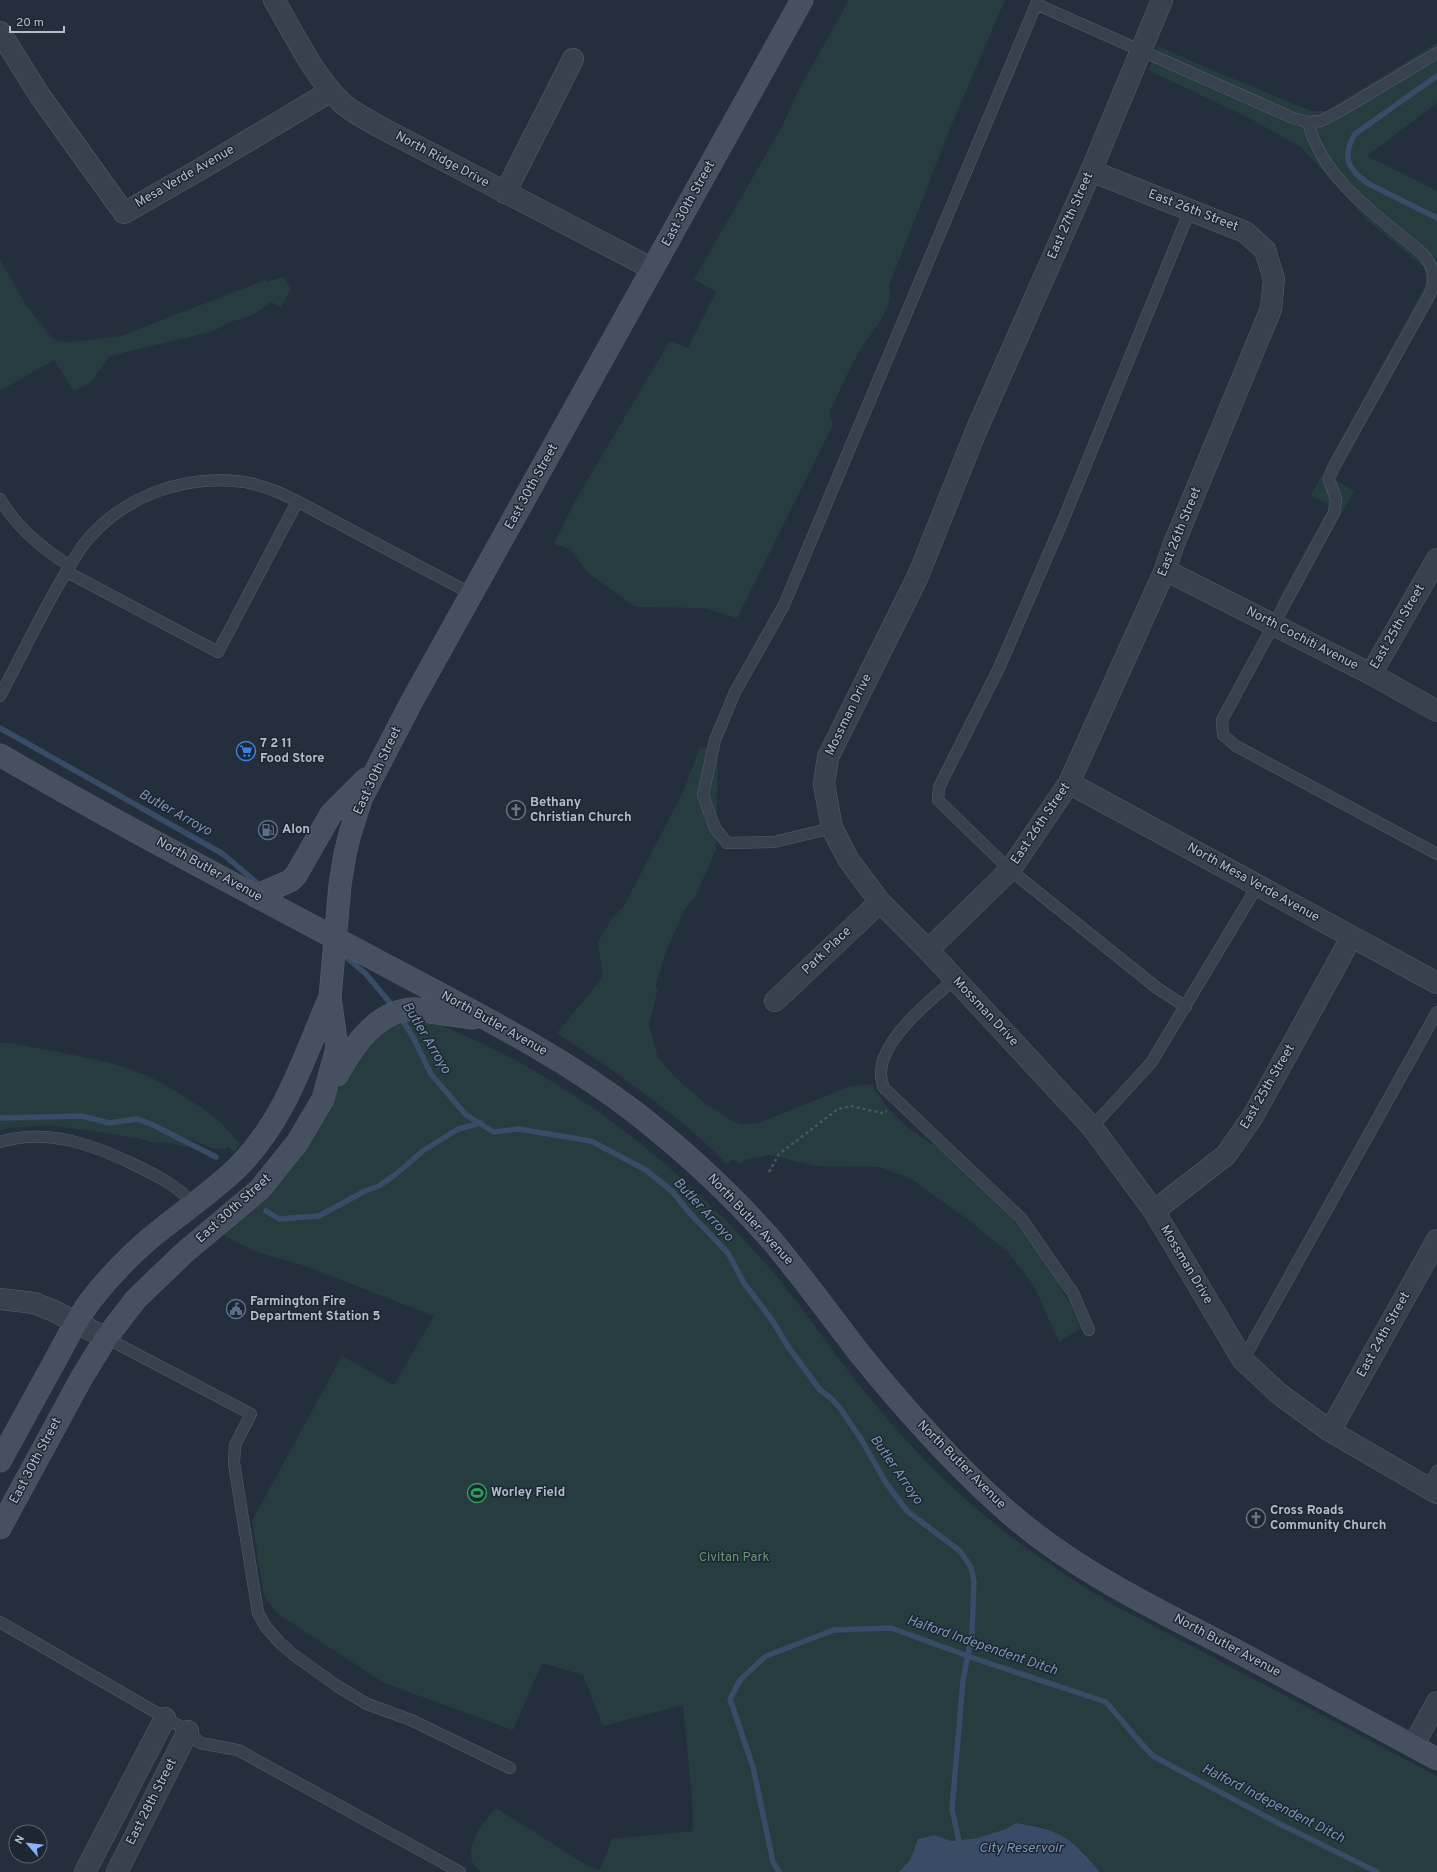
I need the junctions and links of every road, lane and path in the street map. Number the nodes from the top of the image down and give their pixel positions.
1 (274, 0) edge
2 (802, 0) edge
3 (1162, 0) edge
4 (1037, 2) edge
5 (0, 32) edge
6 (1142, 51) junction
7 (1437, 53) edge
8 (573, 59) dead end
9 (331, 91) junction
10 (1308, 122) junction
11 (1091, 171) junction
12 (504, 193) junction
13 (1190, 210) junction
14 (653, 269) junction
15 (976, 431) joint
16 (0, 499) edge
17 (297, 502) junction
18 (1435, 566) edge
19 (68, 569) junction
20 (1165, 570) junction
21 (472, 594) junction
22 (1272, 625) junction
23 (1371, 674) junction
24 (0, 696) edge
25 (1437, 711) edge
26 (0, 755) edge
27 (375, 770) junction
28 (1069, 783) junction
29 (832, 828) junction
30 (1437, 854) edge
31 (1010, 870) junction
32 (1258, 885) junction
33 (255, 896) junction
34 (880, 902) junction
35 (336, 938) junction
36 (1351, 938) junction
37 (928, 950) junction
38 (955, 979) junction
39 (1437, 983) edge
40 (330, 997) junction
41 (775, 1001) dead end
42 (1186, 1007) junction
43 (1437, 1012) edge
44 (487, 1020) junction
45 (323, 1098) junction
46 (900, 1102) junction
47 (1092, 1127) junction
48 (0, 1142) edge
49 (769, 1172) dead end
50 (194, 1204) junction
51 (1154, 1211) junction
52 (1437, 1240) edge
53 (0, 1299) edge
54 (76, 1322) junction
55 (1089, 1330) dead end
56 (106, 1338) junction
57 (1243, 1360) junction
58 (1330, 1431) junction
59 (0, 1460) edge
60 (1434, 1484) edge
61 (0, 1528) edge
62 (0, 1622) edge
63 (1437, 1702) edge
64 (165, 1718) junction
65 (188, 1731) junction
66 (1413, 1746) junction
67 (1437, 1759) edge
68 (510, 1768) dead end
69 (85, 1872) edge
70 (116, 1872) edge
71 (460, 1872) edge

1 - 9 street, North Ridge Drive
2 - 14 main road, East 30th Street
3 - 6 street, East 27th Street
4 - 6 lane
4 - 29 lane
5 - 9 street, Mesa Verde Avenue
6 - 10 lane
6 - 11 street, East 27th Street
7 - 10 lane
8 - 12 street
9 - 12 street, North Ridge Drive
10 - 22 lane
11 - 13 street, East 26th Street
11 - 15 street, East 27th Street
12 - 14 street, North Ridge Drive
13 - 20 street, East 26th Street
13 - 31 lane
14 - 21 main road, East 30th Street
15 - 29 street, Mossman Drive
16 - 19 lane
17 - 19 lane
17 - 19 lane
17 - 21 lane
18 - 23 street, East 25th Street
19 - 24 lane
20 - 22 street, North Cochiti Avenue
20 - 28 street, East 26th Street
21 - 27 main road, East 30th Street
22 - 23 street, North Cochiti Avenue
22 - 30 lane
23 - 25 street, North Cochiti Avenue
26 - 33 main road, North Butler Avenue
27 - 33 main road
27 - 35 main road, East 30th Street
28 - 31 street, East 26th Street
28 - 32 street, North Mesa Verde Avenue
29 - 34 street, Mossman Drive
31 - 37 street, East 26th Street
31 - 42 lane
32 - 36 street, North Mesa Verde Avenue
32 - 42 lane
33 - 35 main road, North Butler Avenue
34 - 37 street, Mossman Drive
34 - 41 street, Park Place
35 - 40 main road, East 30th Street
35 - 44 main road, North Butler Avenue
36 - 39 street, North Mesa Verde Avenue
36 - 51 street, East 25th Street
37 - 38 street, Mossman Drive
38 - 46 lane
38 - 47 street, Mossman Drive
40 - 45 main road, East 30th Street
40 - 50 main road
42 - 47 lane
43 - 57 lane
44 - 45 main road
44 - 66 main road, North Butler Avenue
45 - 56 main road, East 30th Street
46 - 49 path
46 - 55 lane
47 - 51 street, Mossman Drive
48 - 50 lane
50 - 54 main road
51 - 57 street, Mossman Drive
52 - 58 street, East 24th Street
53 - 54 street
54 - 56 street
54 - 59 main road
56 - 61 main road, East 30th Street
56 - 68 lane
57 - 58 street, Mossman Drive
58 - 60 street, Mossman Drive
62 - 64 lane
63 - 66 street
64 - 65 lane
64 - 69 street
65 - 70 street, East 28th Street
65 - 71 lane
66 - 67 main road, North Butler Avenue

